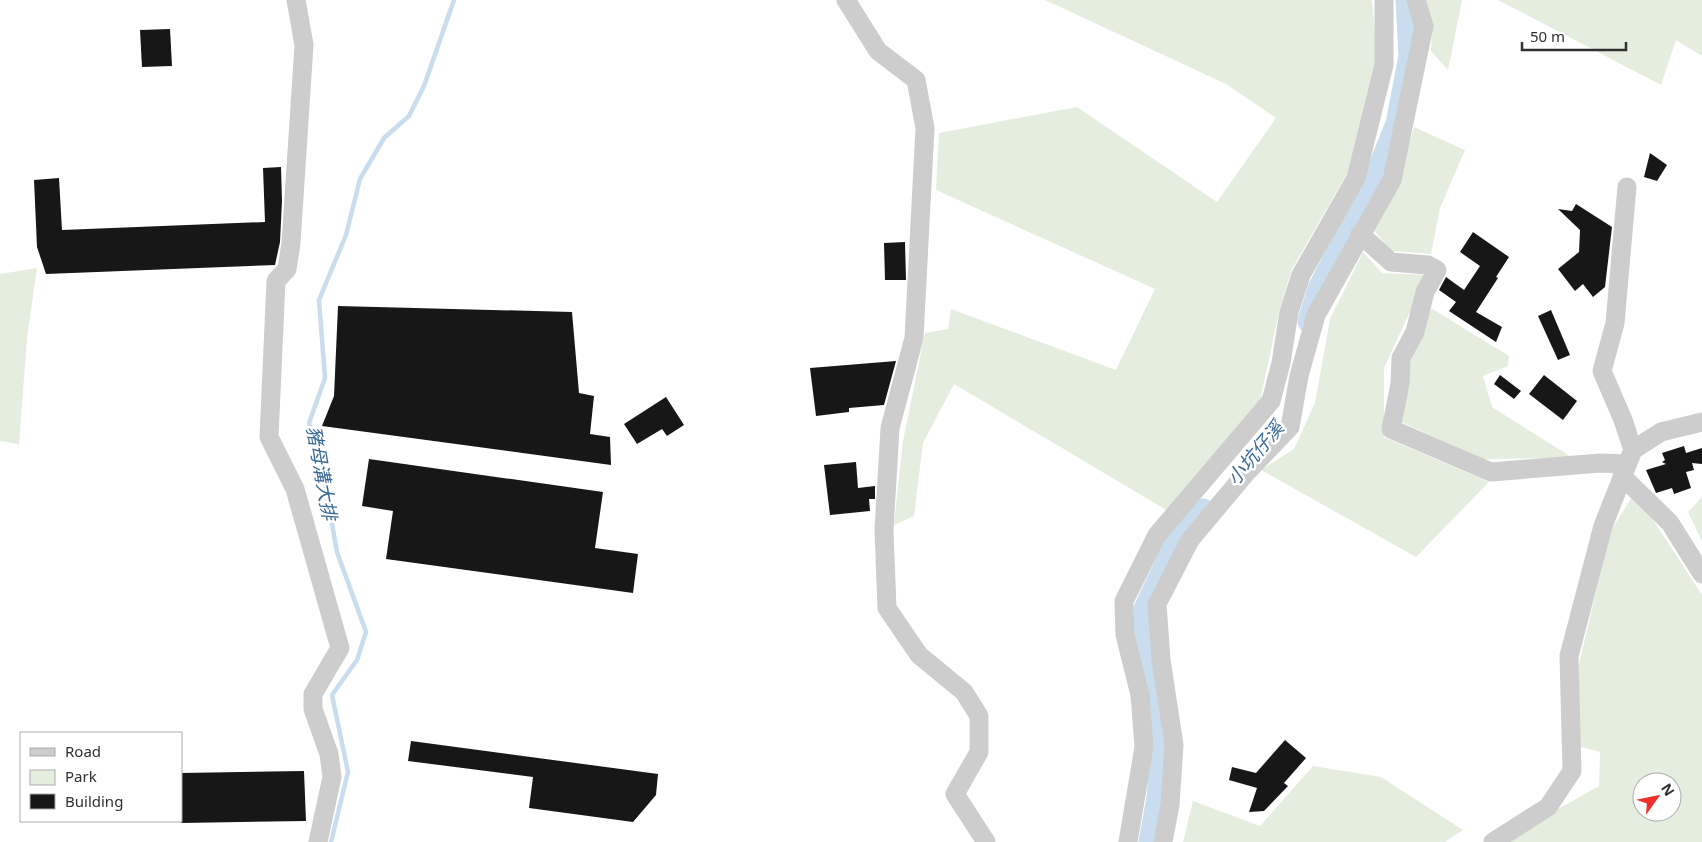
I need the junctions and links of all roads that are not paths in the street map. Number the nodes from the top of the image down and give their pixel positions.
1 (296, 0) edge
2 (846, 0) edge
3 (1384, 0) edge
4 (1416, 0) edge
5 (1627, 187) dead end
6 (1360, 234) junction
7 (1702, 422) edge
8 (1628, 464) junction
9 (1702, 574) edge
10 (318, 842) edge
11 (986, 842) edge
12 (1128, 842) edge
13 (1163, 842) edge
14 (1493, 842) edge

1 - 10 street
2 - 11 street
3 - 12 street
4 - 6 street
5 - 8 street
6 - 8 street
6 - 13 street
7 - 8 street
8 - 9 street
8 - 14 street

